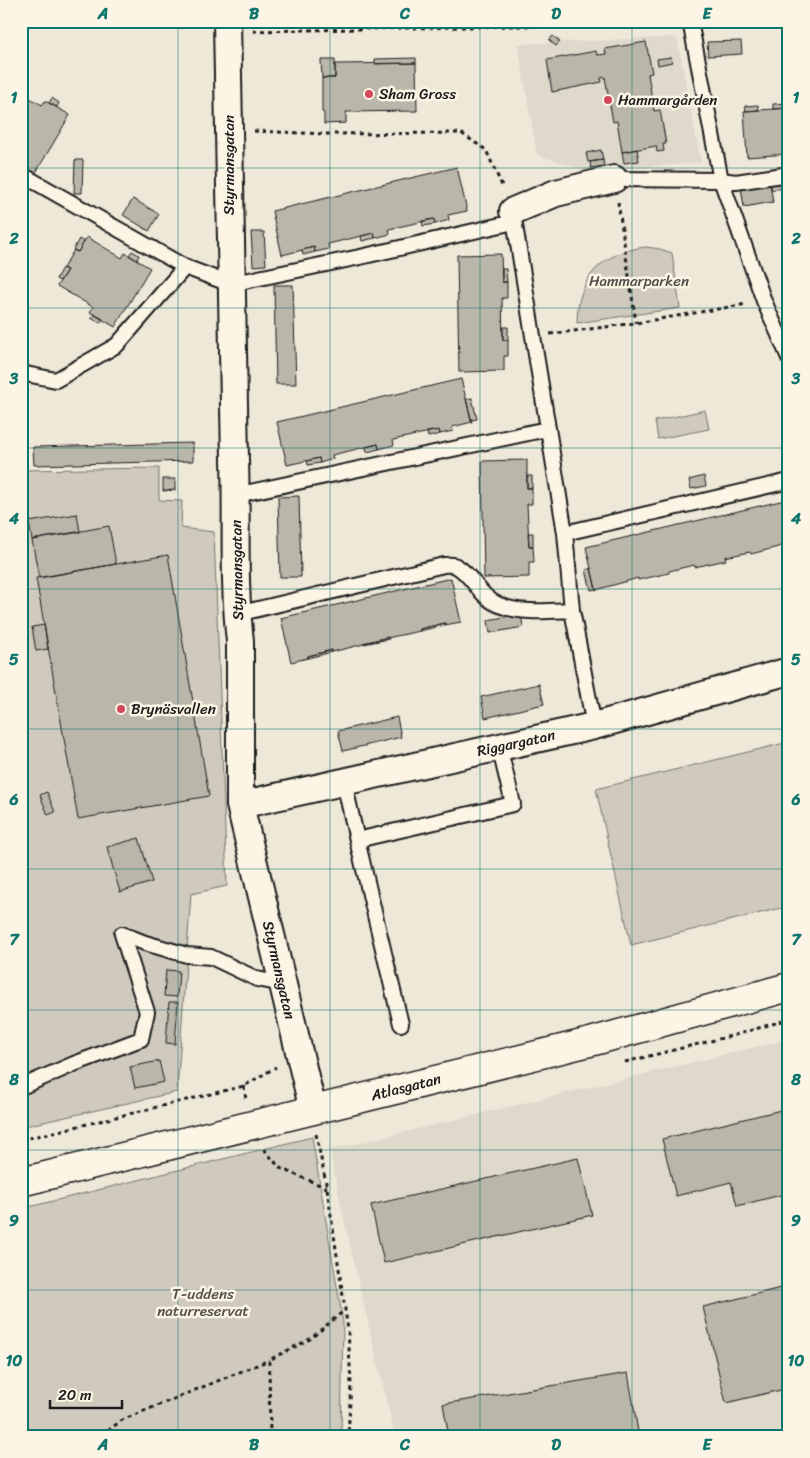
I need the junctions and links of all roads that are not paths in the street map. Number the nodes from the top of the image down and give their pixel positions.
1 (690, 22) edge
2 (227, 26) edge
3 (21, 174) edge
4 (789, 174) edge
5 (614, 179) joint
6 (721, 180) junction
7 (514, 216) junction
8 (185, 267) junction
9 (230, 284) junction
10 (789, 358) edge
11 (21, 370) edge
12 (547, 429) junction
13 (789, 481) edge
14 (236, 495) junction
15 (565, 532) junction
16 (572, 610) junction
17 (237, 614) junction
18 (789, 672) edge
19 (594, 726) junction
20 (499, 746) junction
21 (344, 782) junction
22 (240, 805) junction
23 (357, 840) junction
24 (283, 984) junction
25 (789, 987) edge
26 (401, 1024) dead end
27 (21, 1087) edge
28 (314, 1120) junction
29 (21, 1182) edge

1 - 6 lane
2 - 9 street, Styrmansgatan
3 - 8 lane
4 - 6 lane
5 - 6 lane
5 - 7 street
6 - 10 lane
7 - 9 lane
7 - 12 lane
8 - 9 lane
8 - 11 lane
9 - 14 street, Styrmansgatan
12 - 14 lane
12 - 15 lane
13 - 15 lane
14 - 17 street, Styrmansgatan
15 - 16 lane
16 - 17 lane
16 - 19 lane
17 - 22 street, Styrmansgatan
18 - 19 street, Riggargatan
19 - 20 street, Riggargatan
20 - 21 street, Riggargatan
20 - 23 lane
21 - 22 street, Riggargatan
21 - 23 lane
22 - 24 street, Styrmansgatan
23 - 26 lane
24 - 27 lane
24 - 28 street, Styrmansgatan
25 - 28 street, Atlasgatan
28 - 29 street, Atlasgatan

